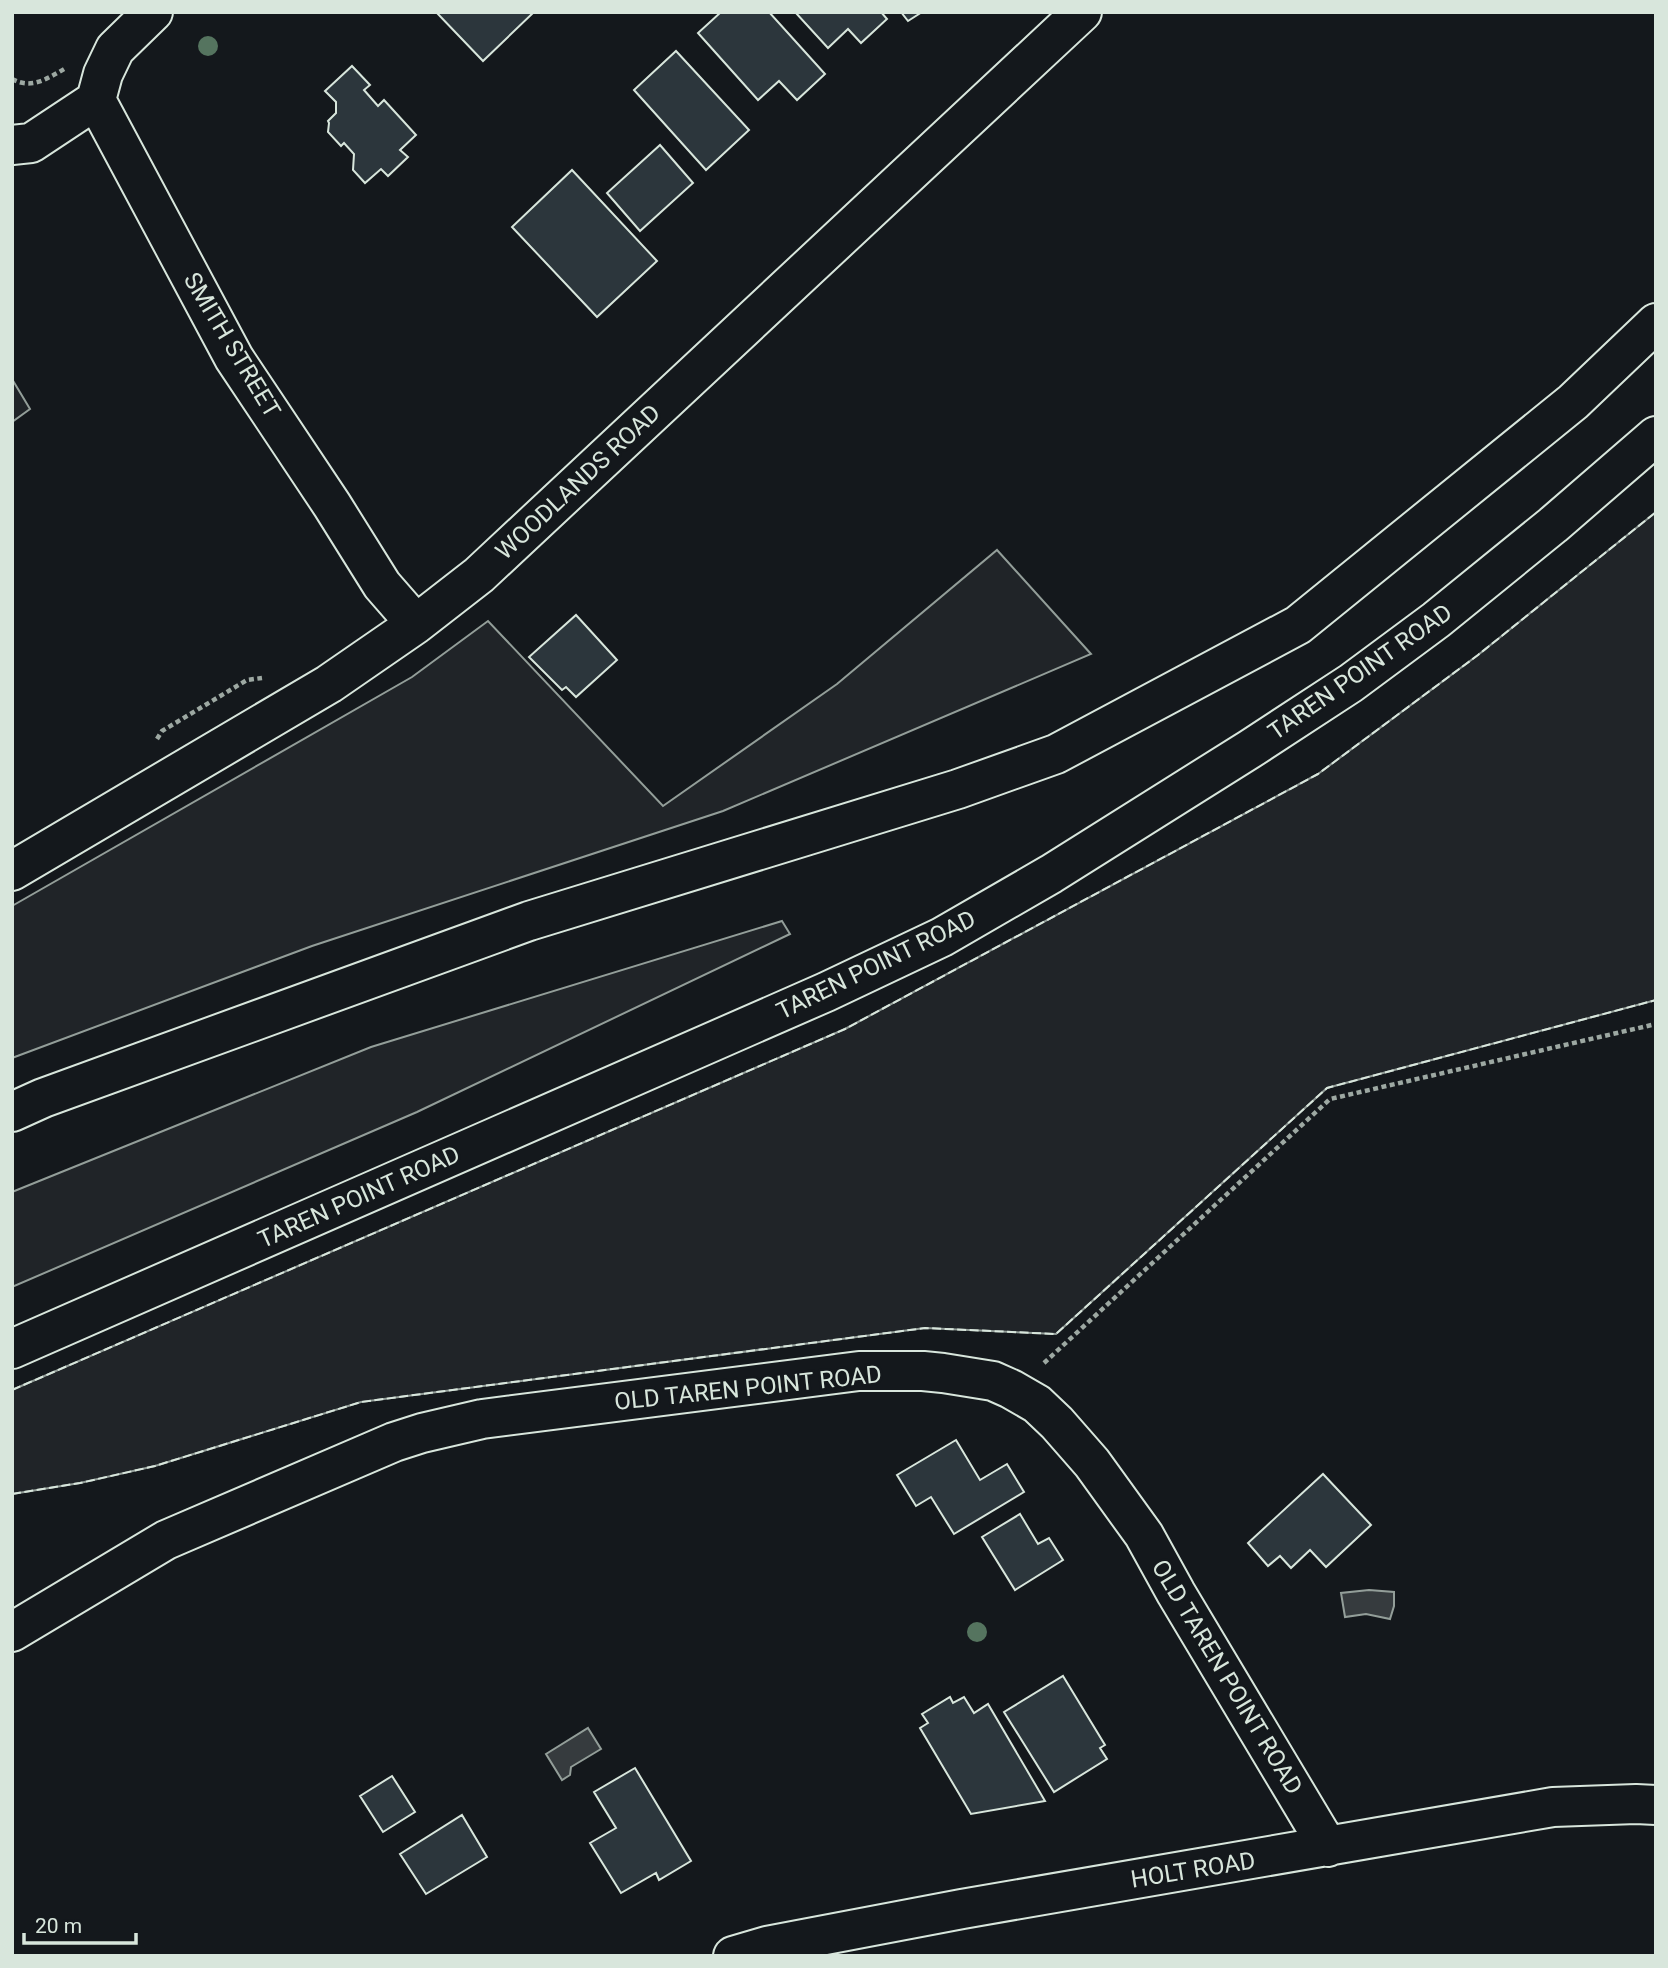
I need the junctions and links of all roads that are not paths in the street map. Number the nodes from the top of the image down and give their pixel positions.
1 (153, 12) edge
2 (1082, 12) edge
3 (96, 100) junction
4 (12, 145) edge
5 (1656, 323) edge
6 (1656, 436) edge
7 (416, 624) junction
8 (12, 871) edge
9 (12, 1112) edge
10 (12, 1349) edge
11 (12, 1632) edge
12 (1656, 1805) edge
13 (1328, 1847) junction
14 (733, 1956) edge

1 - 3 street
2 - 7 street, WOODLANDS ROAD
3 - 4 street
3 - 7 street, SMITH STREET
5 - 9 street
6 - 10 street, TAREN POINT ROAD
7 - 8 street, WOODLANDS ROAD
11 - 13 street, OLD TAREN POINT ROAD
12 - 13 street, HOLT ROAD
13 - 14 street, HOLT ROAD

